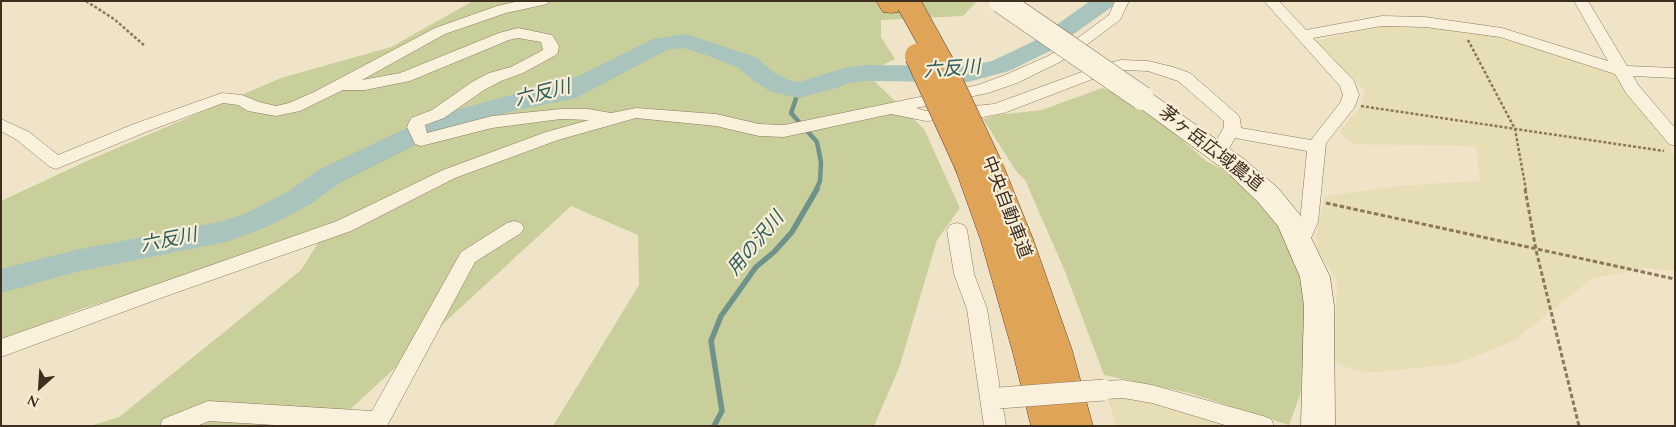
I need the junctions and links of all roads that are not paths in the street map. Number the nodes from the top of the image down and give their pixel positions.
1 (542, 1) edge
2 (1001, 1) edge
3 (1122, 1) edge
4 (1271, 1) edge
5 (1582, 1) edge
6 (898, 4) edge
7 (1303, 36) junction
8 (1622, 71) junction
9 (1675, 73) edge
10 (339, 86) junction
11 (890, 109) junction
12 (611, 118) junction
13 (1, 124) edge
14 (419, 134) joint
15 (1224, 142) junction
16 (1670, 145) edge
17 (1317, 146) junction
18 (979, 167) junction
19 (514, 228) dead end
20 (957, 230) dead end
21 (1300, 242) junction
22 (1, 348) edge
23 (994, 398) junction
24 (171, 426) edge
25 (995, 426) edge
26 (1048, 426) edge
27 (1076, 426) edge
28 (1263, 426) edge
29 (1318, 426) edge

1 - 10 street
2 - 15 street, 茅ヶ岳広域農道, bridge
3 - 11 street
4 - 7 street
5 - 8 street
6 - 18 highway, 中央自動車道, bridge
7 - 8 street
7 - 17 street
8 - 9 street
8 - 16 street
10 - 13 street
10 - 14 street
11 - 12 street
11 - 15 street
12 - 14 street
12 - 22 street
15 - 17 street
15 - 21 street, 茅ヶ岳広域農道
17 - 21 street
18 - 26 highway, 中央自動車道
18 - 27 highway, 中央自動車道
19 - 24 street
20 - 23 street
21 - 29 street, 茅ヶ岳広域農道
23 - 25 street
23 - 28 street, bridge

